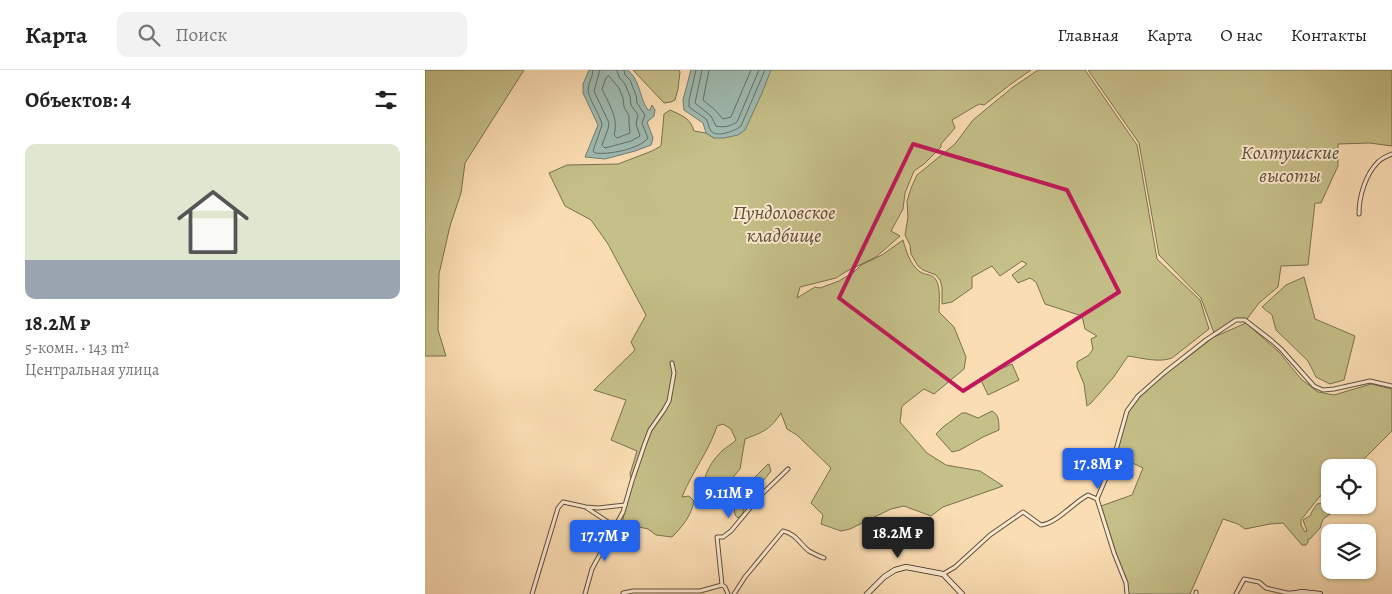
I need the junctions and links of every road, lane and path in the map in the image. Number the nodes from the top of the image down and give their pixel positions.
1 (1392, 154) edge
2 (1359, 214) dead end
3 (672, 363) dead end
4 (1392, 386) edge
5 (788, 470) dead end
6 (1097, 499) junction
7 (625, 505) junction
8 (586, 507) junction
9 (616, 526) junction
10 (824, 558) dead end
11 (943, 574) junction
12 (722, 585) junction
13 (661, 592) edge
14 (1297, 592) junction
15 (532, 594) edge
16 (585, 594) edge
17 (623, 594) edge
18 (728, 594) edge
19 (734, 594) edge
20 (867, 594) edge
21 (962, 594) edge
22 (1127, 594) edge
23 (1236, 594) edge
24 (1291, 594) edge
25 (1320, 594) edge

1 - 2 street
3 - 7 street
4 - 6 street
5 - 12 street
6 - 11 street
6 - 22 street
7 - 8 street
7 - 9 street
8 - 9 street
8 - 15 street
9 - 16 street
10 - 19 street
11 - 20 street
11 - 21 street
12 - 13 street
12 - 18 street
13 - 17 street
14 - 23 street
14 - 24 street
14 - 25 street

